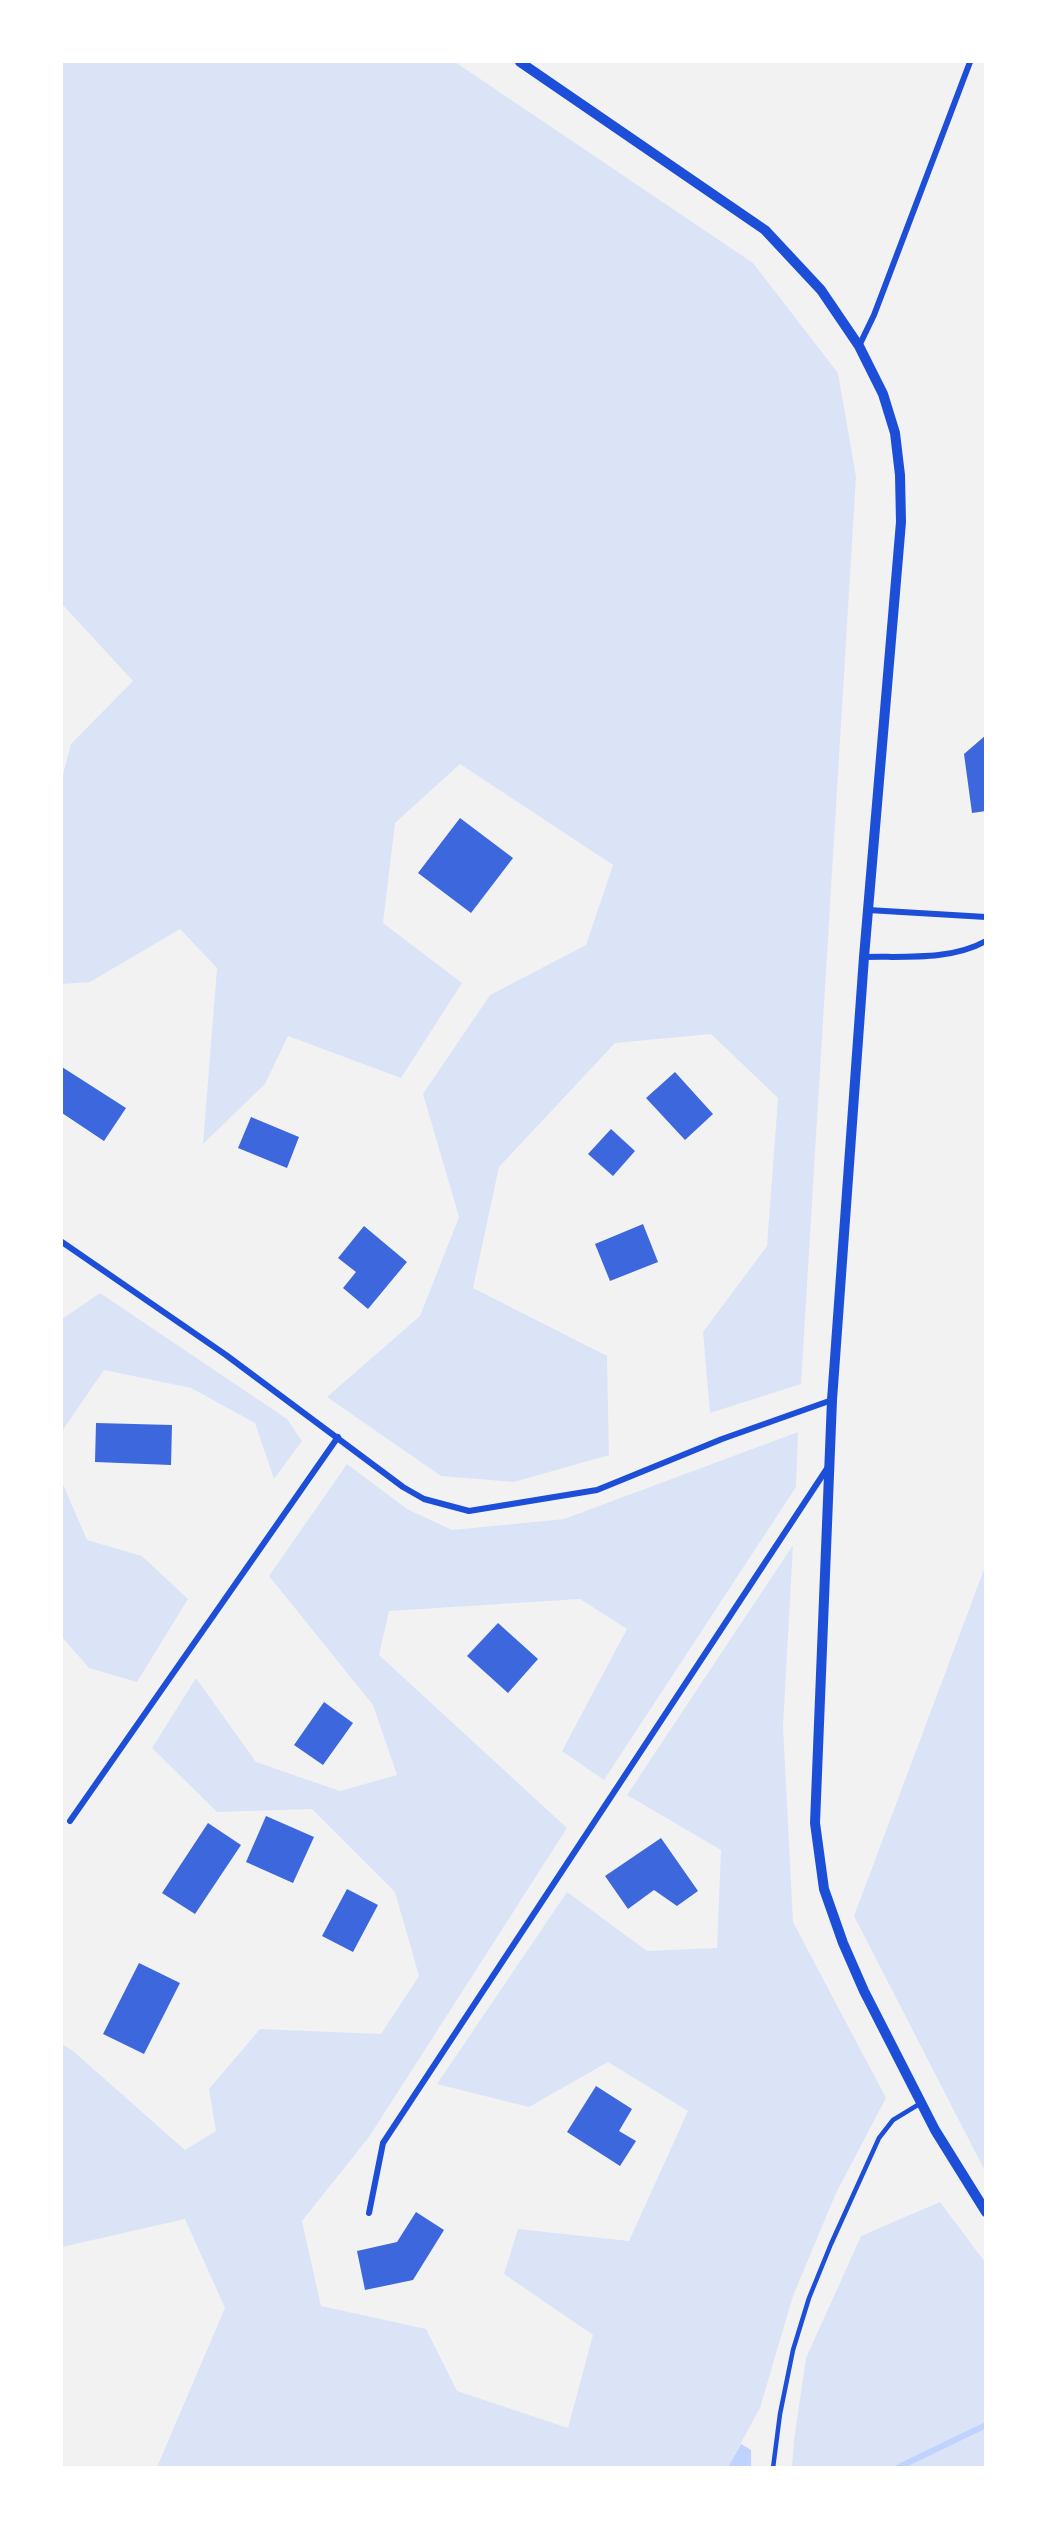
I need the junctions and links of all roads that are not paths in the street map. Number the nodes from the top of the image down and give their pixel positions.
1 (520, 62) edge
2 (970, 62) edge
3 (860, 346) junction
4 (868, 910) junction
5 (986, 917) edge
6 (986, 941) edge
7 (864, 957) junction
8 (62, 1242) edge
9 (832, 1400) junction
10 (338, 1437) junction
11 (830, 1464) junction
12 (70, 1821) dead end
13 (921, 2103) junction
14 (986, 2212) edge
15 (369, 2213) dead end
16 (773, 2468) edge

1 - 3 street
2 - 3 street
3 - 4 street
4 - 5 street
4 - 7 street
6 - 7 street
7 - 9 street
8 - 10 street
9 - 10 street
9 - 11 street
10 - 12 street
11 - 13 street
11 - 15 street
13 - 14 street
13 - 16 lane

